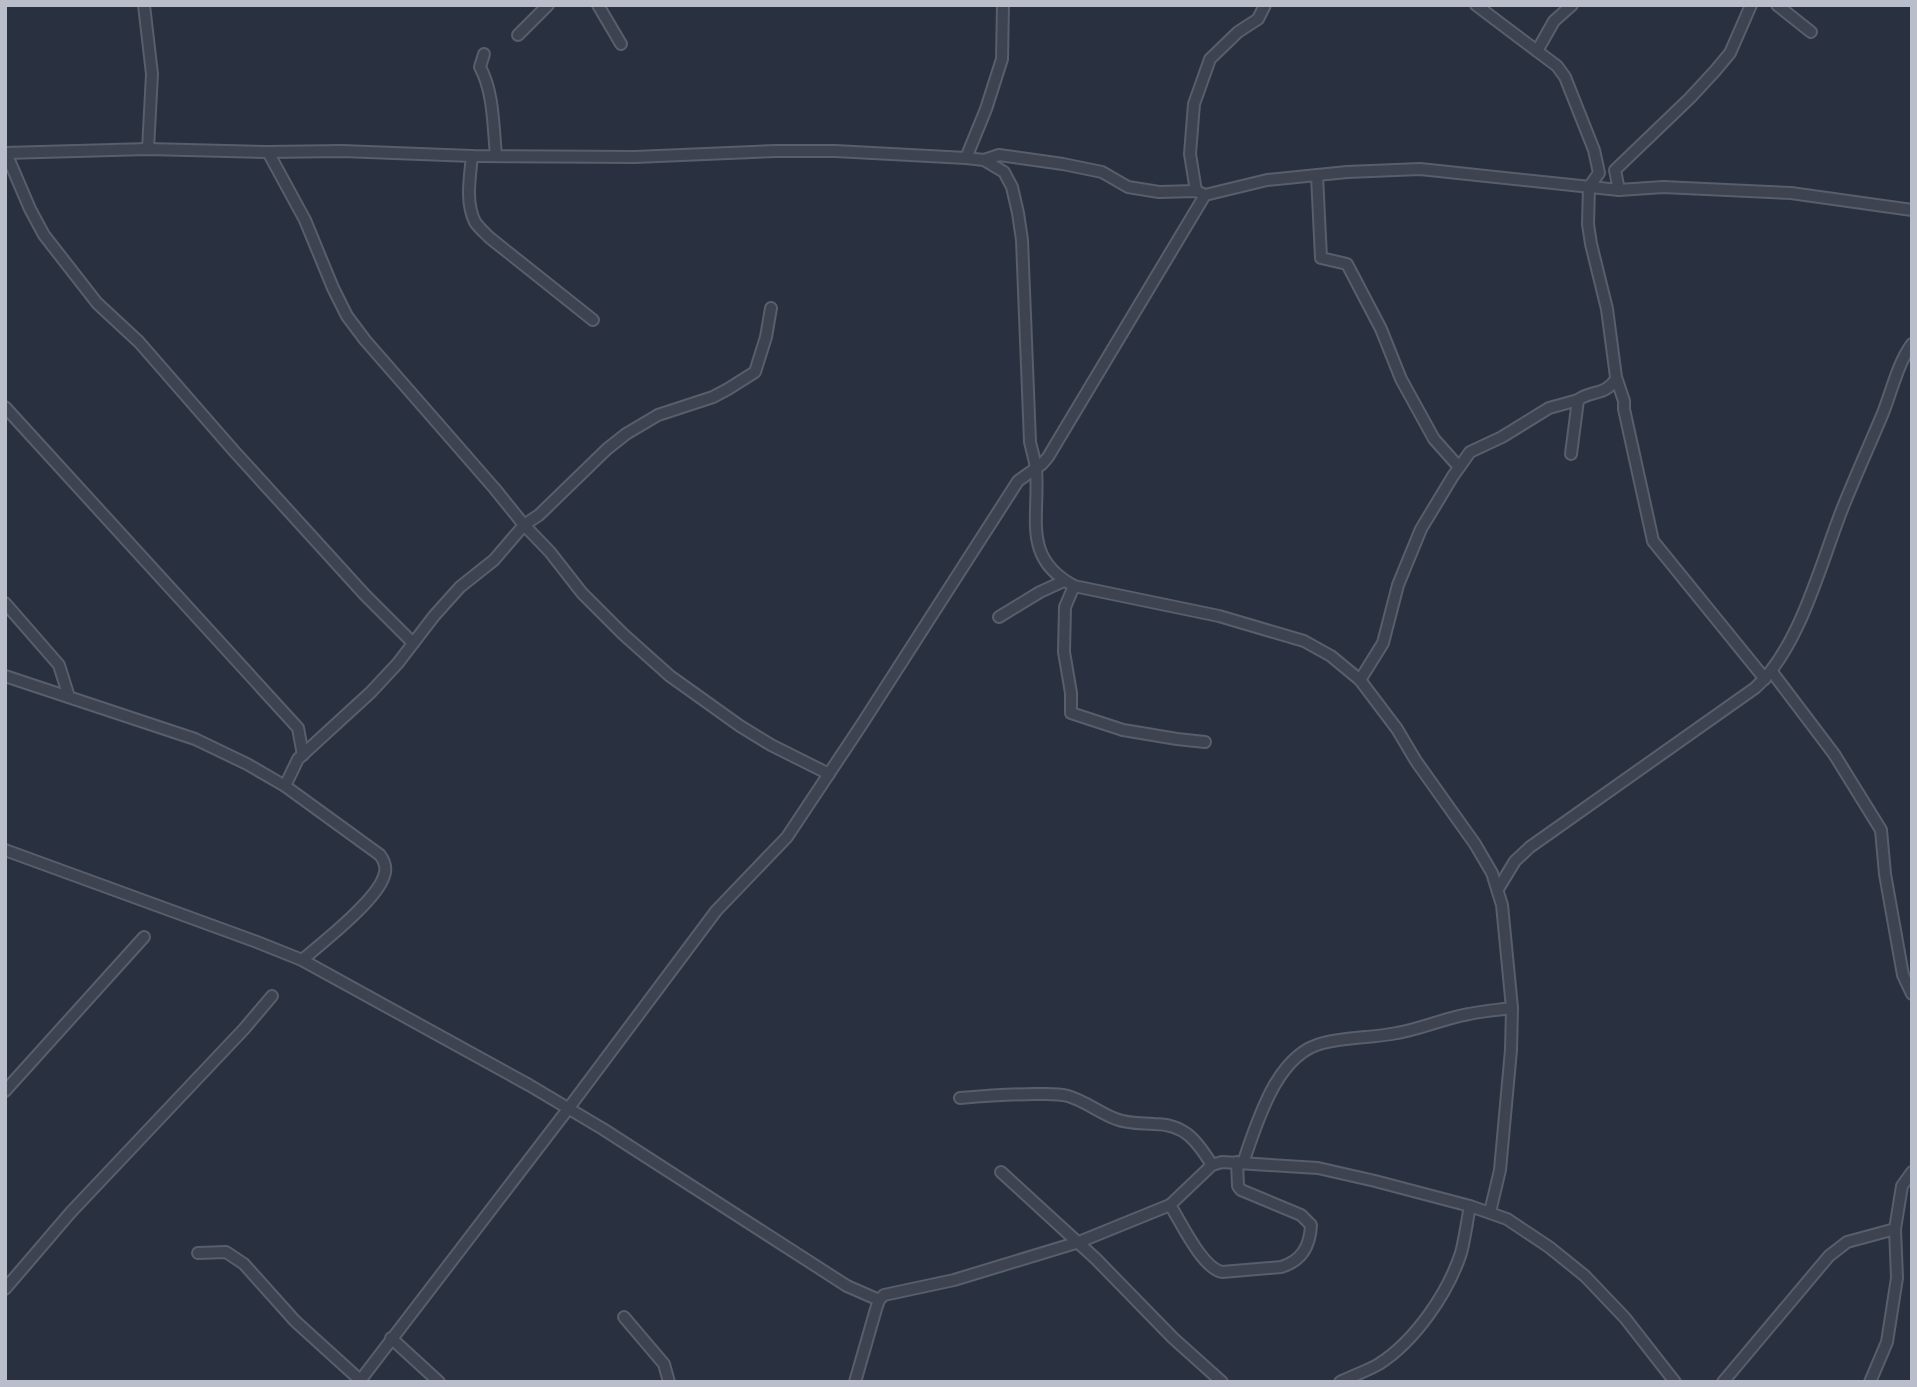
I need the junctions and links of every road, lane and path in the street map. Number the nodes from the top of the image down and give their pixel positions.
1 (144, 5) edge
2 (598, 5) edge
3 (1003, 5) edge
4 (1265, 5) edge
5 (1476, 5) edge
6 (1573, 5) edge
7 (1751, 5) edge
8 (1777, 5) edge
9 (540, 7) edge
10 (1811, 32) dead end
11 (518, 35) dead end
12 (621, 44) dead end
13 (1537, 51) junction
14 (484, 54) dead end
15 (148, 149) junction
16 (268, 152) junction
17 (6, 153) edge
18 (496, 155) junction
19 (472, 156) junction
20 (966, 158) junction
21 (984, 160) junction
22 (1317, 175) junction
23 (1589, 187) junction
24 (1619, 190) junction
25 (1201, 193) junction
26 (1912, 210) edge
27 (771, 308) dead end
28 (593, 320) dead end
29 (1912, 344) edge
30 (1616, 379) junction
31 (1578, 400) junction
32 (5, 407) edge
33 (1030, 442) junction
34 (1054, 445) junction
35 (1571, 454) dead end
36 (1459, 467) junction
37 (1036, 468) junction
38 (524, 525) junction
39 (1069, 584) junction
40 (5, 603) edge
41 (999, 617) dead end
42 (414, 643) junction
43 (1768, 675) junction
44 (5, 676) edge
45 (1360, 680) junction
46 (69, 697) junction
47 (1205, 742) dead end
48 (303, 755) junction
49 (830, 774) junction
50 (285, 786) junction
51 (5, 850) edge
52 (1498, 889) junction
53 (144, 937) dead end
54 (302, 960) junction
55 (1912, 994) edge
56 (272, 996) dead end
57 (1512, 1008) junction
58 (5, 1091) edge
59 (960, 1098) dead end
60 (569, 1110) junction
61 (1240, 1162) junction
62 (1212, 1165) junction
63 (1001, 1172) dead end
64 (1912, 1172) edge
65 (1170, 1205) junction
66 (1470, 1206) junction
67 (1490, 1212) junction
68 (1895, 1229) junction
69 (1079, 1242) junction
70 (198, 1254) dead end
71 (5, 1289) edge
72 (879, 1300) junction
73 (624, 1317) dead end
74 (391, 1338) junction
75 (360, 1381) edge
76 (439, 1382) edge
77 (669, 1382) edge
78 (855, 1382) edge
79 (1223, 1382) edge
80 (1339, 1382) edge
81 (1675, 1382) edge
82 (1723, 1382) edge
83 (1870, 1382) edge

1 - 15 street
2 - 12 street
3 - 20 street
4 - 25 street
5 - 13 street
6 - 13 street
7 - 24 street
8 - 10 street
9 - 11 street
13 - 23 street
14 - 18 street
15 - 16 street
15 - 17 street
16 - 19 street
16 - 38 street
17 - 42 street
18 - 19 street
18 - 20 street
19 - 28 street
20 - 21 street
21 - 25 street
21 - 33 street
22 - 23 street
22 - 25 street
22 - 36 street
23 - 24 street
23 - 30 street
24 - 26 street
25 - 34 street
27 - 38 street
29 - 43 street
30 - 31 street
30 - 43 street
31 - 35 street
31 - 36 street
32 - 48 street
33 - 34 street
33 - 37 street
34 - 37 street
36 - 45 street
37 - 39 street
37 - 49 street
38 - 42 street
38 - 49 street
39 - 41 street
39 - 45 street
39 - 47 street
40 - 46 street
42 - 48 street
43 - 52 street
43 - 55 street
44 - 46 street
45 - 52 street
46 - 50 street
48 - 50 street
49 - 60 street
50 - 54 street
51 - 54 street
52 - 57 street
53 - 58 street
54 - 60 street
56 - 71 street
57 - 61 street
57 - 67 street
59 - 62 street
60 - 72 street
60 - 74 street
61 - 62 street
61 - 65 street
61 - 66 street
62 - 65 street
63 - 69 street
64 - 68 street
65 - 69 street
66 - 67 street
66 - 80 street
67 - 81 street
68 - 82 street
68 - 83 street
69 - 72 street
69 - 79 street
70 - 75 street
72 - 78 street
73 - 77 street
74 - 75 street
74 - 76 street

